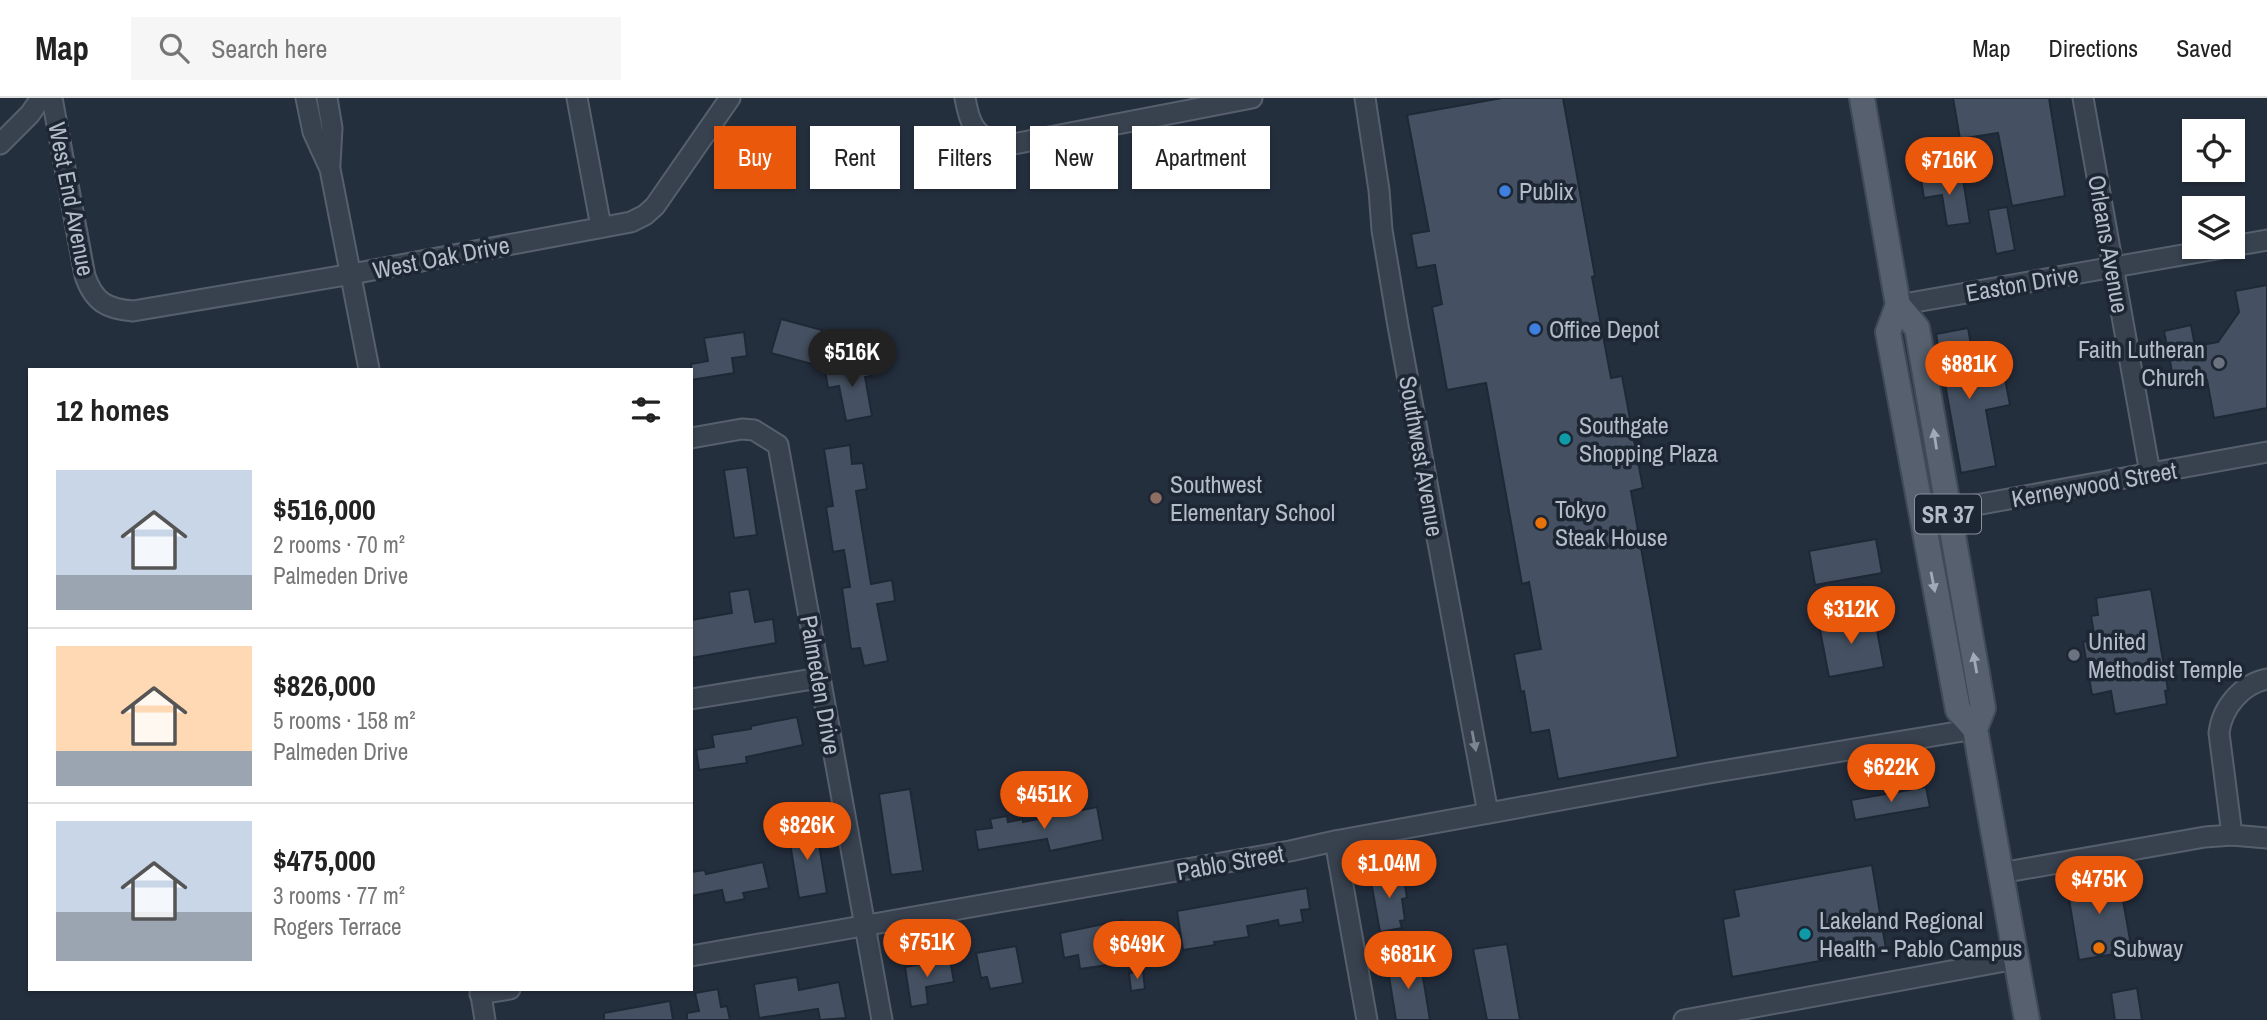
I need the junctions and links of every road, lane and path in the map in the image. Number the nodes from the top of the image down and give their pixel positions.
1 (41, 98) edge
2 (52, 98) edge
3 (306, 98) edge
4 (327, 98) edge
5 (577, 98) edge
6 (730, 98) edge
7 (965, 98) edge
8 (1252, 98) edge
9 (1365, 98) edge
10 (1862, 98) edge
11 (2083, 98) edge
12 (972, 126) edge
13 (0, 144) edge
14 (1016, 144) edge
15 (330, 169) junction
16 (601, 227) junction
17 (2267, 240) edge
18 (2245, 244) edge
19 (2182, 255) edge
20 (2112, 268) junction
21 (352, 274) junction
22 (97, 297) joint
23 (1898, 305) junction
24 (369, 368) edge
25 (693, 438) edge
26 (2267, 452) edge
27 (2150, 473) junction
28 (1947, 510) junction
29 (1921, 515) junction
30 (819, 678) junction
31 (2267, 679) edge
32 (693, 699) edge
33 (1975, 729) junction
34 (1488, 813) junction
35 (2232, 835) junction
36 (2267, 838) edge
37 (1335, 841) junction
38 (2001, 873) junction
39 (864, 925) junction
40 (693, 956) edge
41 (2016, 959) junction
42 (480, 991) edge
43 (485, 1020) edge
44 (882, 1020) edge
45 (1367, 1020) edge
46 (1684, 1020) edge
47 (2027, 1020) edge

1 - 13 street
2 - 22 street, West End Avenue
3 - 15 street
4 - 15 street
5 - 16 street
6 - 16 street, West Oak Drive
7 - 12 street
8 - 14 street
9 -> 34 street, Southwest Avenue
10 - 23 main road, SR 37
11 - 20 street, Orleans Avenue
15 - 21 street
16 - 21 street, West Oak Drive
17 - 18 street, Easton Drive
19 - 20 street, Easton Drive
20 - 23 street, Easton Drive
20 - 27 street, Orleans Avenue
21 - 22 street, West Oak Drive
21 - 24 street
28 -> 23 main road, SR 37
23 - 29 main road, SR 37
25 - 30 street, Palmeden Drive
26 - 27 street, Kerneywood Street
27 - 28 street, Kerneywood Street
28 - 29 street, Kerneywood Street
33 -> 28 main road, SR 37
29 -> 33 main road, SR 37
30 - 32 street
30 - 39 street, Palmeden Drive
31 - 35 street
33 - 34 street, Pablo Street
33 - 38 main road, SR 37
34 - 37 street, Pablo Street
35 - 36 street
35 - 38 street
37 - 39 street, Pablo Street
37 - 45 street
38 - 41 main road, SR 37
39 - 40 street, Pablo Street
39 - 44 street, Palmeden Drive
41 - 46 street
41 - 47 main road, SR 37
42 - 43 street

